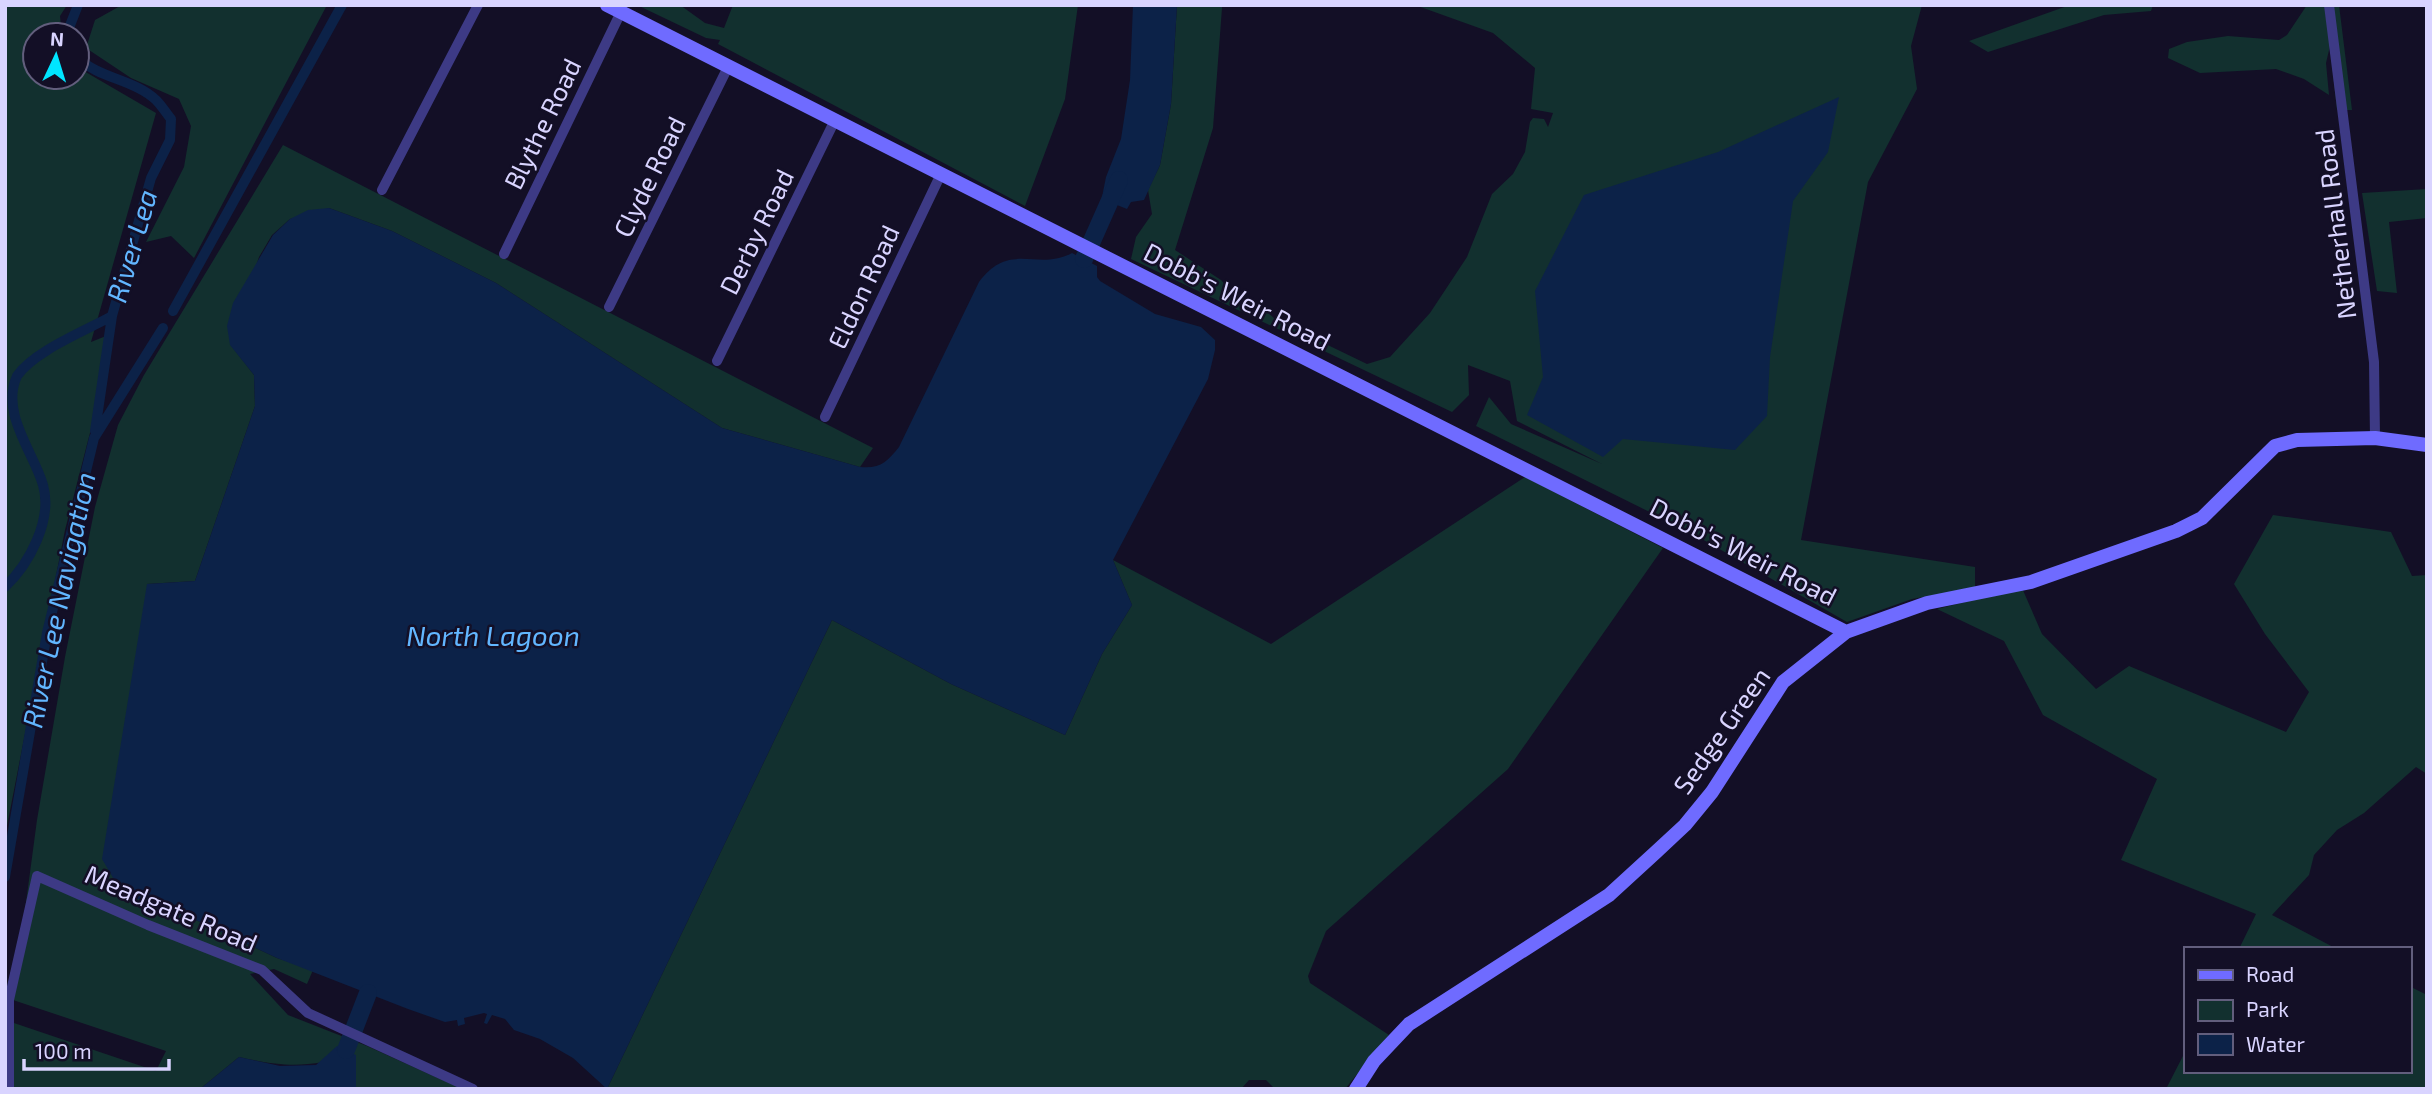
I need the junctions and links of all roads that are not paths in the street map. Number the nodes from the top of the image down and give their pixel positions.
1 (478, 5) edge
2 (607, 5) edge
3 (2329, 5) edge
4 (621, 12) junction
5 (728, 67) junction
6 (835, 120) junction
7 (941, 174) junction
8 (382, 190) dead end
9 (504, 254) dead end
10 (609, 307) dead end
11 (717, 361) dead end
12 (825, 417) dead end
13 (2375, 438) junction
14 (2427, 445) edge
15 (1846, 632) junction
16 (9, 1089) edge
17 (473, 1089) edge
18 (1356, 1089) edge

1 - 8 street
2 - 4 street, Dobb's Weir Road
3 - 13 street, Netherhall Road
4 - 5 street, Dobb's Weir Road
4 - 9 street, Blythe Road
5 - 6 street, Dobb's Weir Road
5 - 10 street, Clyde Road
6 - 7 street, Dobb's Weir Road
6 - 11 street, Derby Road
7 - 12 street, Eldon Road
7 - 15 street, Dobb's Weir Road
13 - 14 street, Sedge Green
13 - 15 street, Sedge Green
15 - 18 street, Sedge Green
16 - 17 street, Meadgate Road

